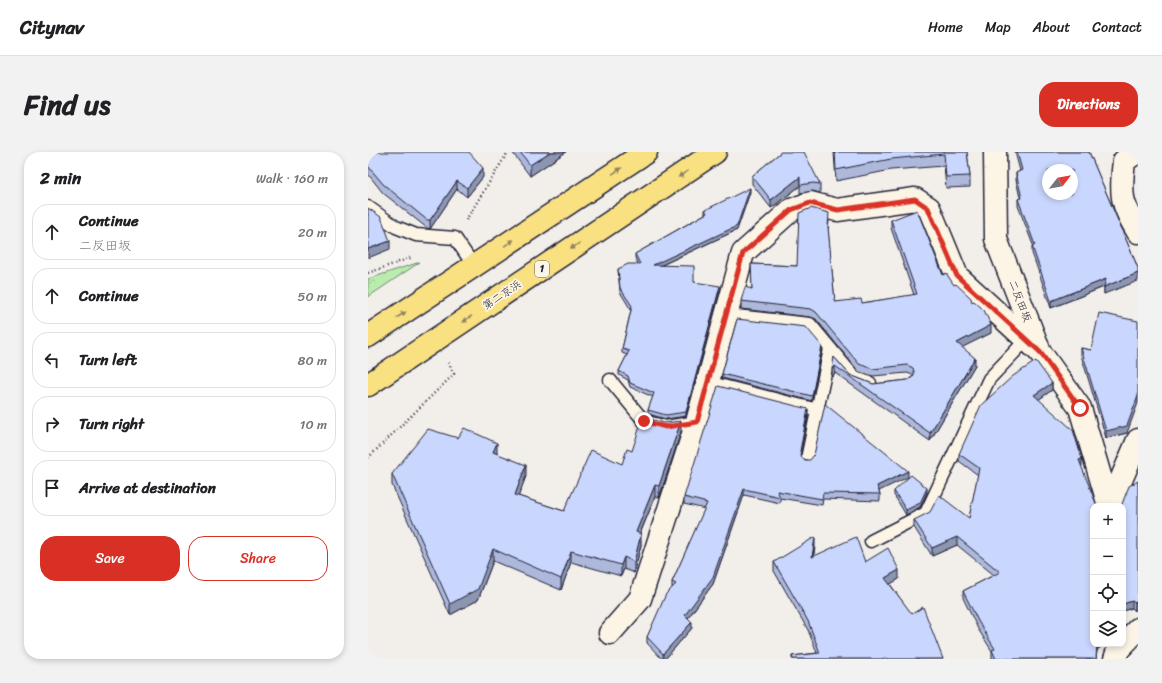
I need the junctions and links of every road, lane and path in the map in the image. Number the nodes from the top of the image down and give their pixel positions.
1 (508, 152) edge
2 (646, 152) edge
3 (715, 152) edge
4 (994, 152) edge
5 (1137, 152) edge
6 (368, 207) edge
7 (464, 223) dead end
8 (1138, 232) edge
9 (416, 256) dead end
10 (474, 266) junction
11 (368, 273) edge
12 (726, 315) junction
13 (368, 336) edge
14 (1034, 345) junction
15 (830, 349) junction
16 (454, 374) dead end
17 (610, 380) dead end
18 (707, 382) junction
19 (879, 383) edge
20 (368, 384) edge
21 (818, 410) junction
22 (697, 422) junction
23 (1138, 440) edge
24 (368, 458) edge
25 (807, 459) edge
26 (1109, 503) edge
27 (1111, 503) edge
28 (871, 541) dead end
29 (1138, 629) edge
30 (610, 633) dead end
31 (1119, 653) edge

1 - 7 path
10 -> 2 highway
3 -> 20 highway, 第二京浜 / 1
4 - 14 street, 二反田坂
5 - 8 street
6 - 10 lane
9 - 11 path
13 -> 10 highway
12 - 14 street
12 - 15 lane
12 - 18 street
14 - 26 street, 二反田坂
14 - 28 lane
15 - 19 lane
15 - 21 lane
16 - 24 path
17 - 22 lane
18 - 21 lane
18 - 22 street
21 - 25 lane
22 - 30 street
23 - 27 street
29 - 31 street

